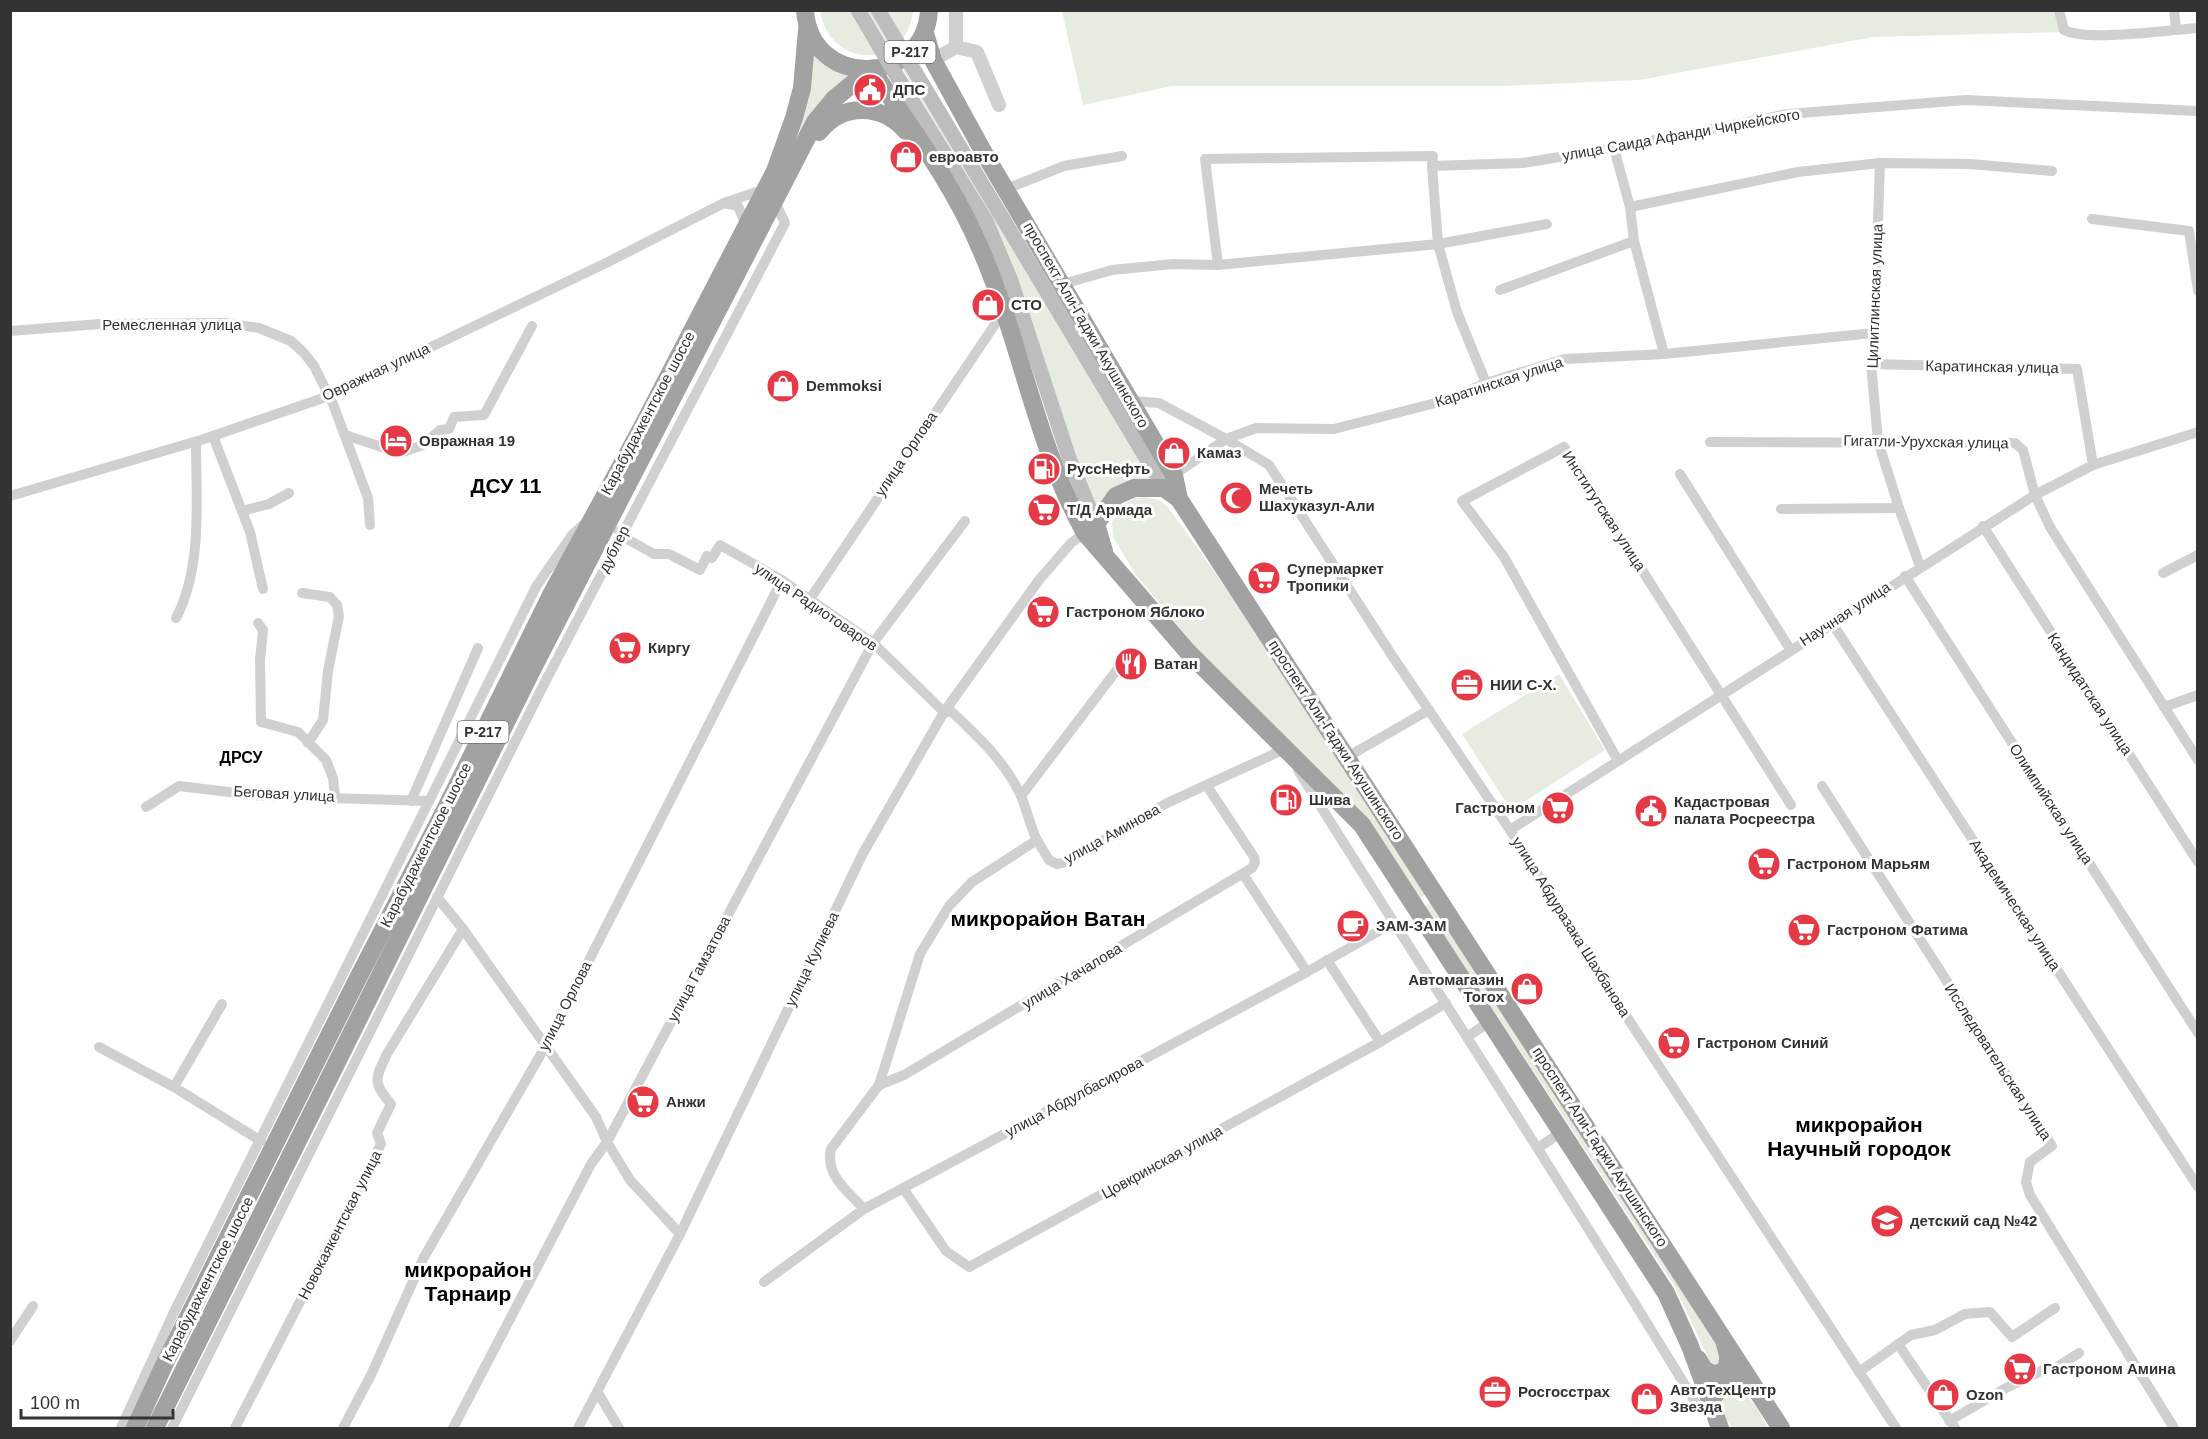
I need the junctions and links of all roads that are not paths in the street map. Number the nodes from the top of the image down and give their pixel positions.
1 (805, 10) edge
2 (858, 10) edge
3 (878, 10) edge
4 (929, 10) edge
5 (956, 10) edge
6 (2059, 10) edge
7 (2174, 10) edge
8 (2198, 28) edge
9 (2176, 29) junction
10 (807, 30) junction
11 (925, 33) junction
12 (956, 47) junction
13 (933, 60) junction
14 (870, 70) junction
15 (999, 105) dead end
16 (2198, 111) edge
17 (1614, 148) junction
18 (1122, 156) dead end
19 (795, 161) junction
20 (933, 161) junction
21 (1880, 163) junction
22 (1432, 166) junction
23 (2052, 171) dead end
24 (1006, 189) junction
25 (770, 195) junction
26 (724, 203) junction
27 (1630, 207) junction
28 (2092, 219) dead end
29 (1546, 224) dead end
30 (746, 225) junction
31 (1634, 241) junction
32 (1438, 244) junction
33 (1218, 265) junction
34 (1063, 284) junction
35 (1500, 290) dead end
36 (2198, 291) edge
37 (1004, 311) junction
38 (532, 326) dead end
39 (10, 331) edge
40 (1874, 333) junction
41 (1664, 354) junction
42 (1871, 363) junction
43 (1486, 383) junction
44 (331, 400) junction
45 (1131, 401) junction
46 (2198, 432) edge
47 (345, 435) junction
48 (213, 436) junction
49 (1226, 439) junction
50 (1878, 441) junction
51 (196, 442) junction
52 (1710, 442) dead end
53 (2093, 465) junction
54 (1680, 474) dead end
55 (1169, 481) junction
56 (289, 493) dead end
57 (2034, 495) junction
58 (10, 496) edge
59 (1899, 508) junction
60 (1781, 509) dead end
61 (242, 511) junction
62 (603, 513) junction
63 (965, 521) dead end
64 (370, 525) dead end
65 (1983, 526) junction
66 (1091, 529) junction
67 (620, 535) junction
68 (2198, 555) edge
69 (1920, 566) junction
70 (2163, 573) dead end
71 (1905, 576) junction
72 (782, 580) junction
73 (263, 589) dead end
74 (302, 593) dead end
75 (810, 599) junction
76 (176, 618) dead end
77 (1832, 622) junction
78 (258, 623) dead end
79 (873, 643) junction
80 (478, 648) dead end
81 (1790, 649) junction
82 (1116, 671) dead end
83 (1721, 693) junction
84 (2198, 695) edge
85 (2164, 707) junction
86 (1429, 710) junction
87 (944, 712) junction
88 (308, 743) junction
89 (1285, 749) junction
90 (1347, 757) junction
91 (1617, 759) junction
92 (2198, 760) edge
93 (1207, 786) junction
94 (1822, 786) dead end
95 (1021, 796) junction
96 (335, 797) junction
97 (411, 801) junction
98 (429, 801) junction
99 (1791, 805) dead end
100 (146, 807) dead end
101 (1510, 830) junction
102 (1037, 840) junction
103 (2198, 862) edge
104 (1243, 874) junction
105 (1433, 889) junction
106 (437, 897) junction
107 (1412, 902) junction
108 (1393, 922) junction
109 (462, 929) junction
110 (1327, 960) junction
111 (1307, 972) junction
112 (1446, 1003) junction
113 (222, 1004) dead end
114 (1489, 1022) junction
115 (2198, 1033) edge
116 (1467, 1036) junction
117 (1380, 1042) junction
118 (99, 1047) dead end
119 (545, 1047) junction
120 (879, 1085) junction
121 (174, 1087) junction
122 (1560, 1133) junction
123 (261, 1142) junction
124 (607, 1142) junction
125 (1538, 1148) junction
126 (2198, 1187) edge
127 (903, 1188) junction
128 (864, 1209) junction
129 (680, 1234) junction
130 (764, 1282) dead end
131 (33, 1306) dead end
132 (2055, 1308) dead end
133 (1721, 1334) junction
134 (10, 1341) edge
135 (1898, 1344) junction
136 (1690, 1346) junction
137 (2079, 1353) dead end
138 (1859, 1372) junction
139 (1757, 1390) junction
140 (598, 1393) junction
141 (1710, 1402) junction
142 (1952, 1425) edge
143 (121, 1428) edge
144 (135, 1428) edge
145 (155, 1428) edge
146 (172, 1428) edge
147 (234, 1428) edge
148 (343, 1428) edge
149 (453, 1428) edge
150 (578, 1428) edge
151 (619, 1428) edge
152 (1720, 1428) edge
153 (1781, 1428) edge
154 (1896, 1428) edge
155 (2174, 1428) edge

1 - 10 highway, Р-217
2 - 66 main road, bridge
3 - 55 main road, bridge
4 - 11 highway, Р-217
5 - 12 street
6 - 9 street
7 - 9 street
8 - 9 street
10 - 14 highway, Р-217
10 - 25 highway, Карабудахкентское шоссе / Р-217
11 - 13 highway, проспект Али-Гаджи Акушинского
11 - 14 highway, Р-217
12 - 13 street
12 - 15 street
13 - 24 highway, проспект Али-Гаджи Акушинского
14 - 19 highway, Карабудахкентское шоссе / Р-217
14 - 20 highway
16 - 17 street, улица Саида Афанди Чиркейского
17 - 22 street, улица Саида Афанди Чиркейского
17 - 27 street
18 - 24 street
19 - 20 highway
19 - 25 highway, Карабудахкентское шоссе
20 - 37 highway
21 - 23 street
21 - 27 street
21 - 40 street, Цилитлинская улица
22 - 32 street
22 - 33 street
24 - 34 highway, проспект Али-Гаджи Акушинского
25 - 26 street, Овражная улица
25 - 30 highway, Карабудахкентское шоссе / Р-217
25 - 62 highway, Карабудахкентское шоссе
25 - 67 street, дублер
26 - 30 street
26 - 44 street, Овражная улица
27 - 31 street
28 - 36 street
29 - 32 street
30 - 62 highway, Карабудахкентское шоссе / Р-217
31 - 35 street
31 - 41 street
32 - 33 street
32 - 43 street
33 - 34 street
34 - 45 highway, проспект Али-Гаджи Акушинского
37 - 66 highway
37 - 75 street, улица Орлова
38 - 47 street
39 - 44 street, Ремесленная улица
40 - 41 street, Каратинская улица
40 - 42 street, Цилитлинская улица
41 - 43 street, Каратинская улица
42 - 50 street, Цилитлинская улица
42 - 53 street, Каратинская улица
43 - 49 street, Каратинская улица
44 - 47 street, Ремесленная улица
44 - 48 street, Овражная улица
45 - 49 street, улица Абдуразака Шахбанова
45 - 55 highway, проспект Али-Гаджи Акушинского
46 - 53 street, Научная улица
47 - 64 street, Ремесленная улица
48 - 51 street, Овражная улица
48 - 61 street
49 - 55 street, Каратинская улица
49 - 86 street, улица Абдуразака Шахбанова
50 - 52 street, Гигатли-Урухская улица
50 - 57 street, Гигатли-Урухская улица
50 - 59 street, Цилитлинская улица
51 - 58 street, Овражная улица
51 - 76 street
53 - 57 street, Научная улица
54 - 81 street
55 - 66 highway
55 - 90 highway, проспект Али-Гаджи Акушинского
56 - 61 street
57 - 65 street, Научная улица
57 - 85 street, Гигатли-Урухская улица
59 - 60 street
59 - 69 street, Цилитлинская улица
61 - 73 street
62 - 67 street
62 - 98 street
62 - 144 highway, Карабудахкентское шоссе / Р-217
62 - 145 highway, Карабудахкентское шоссе
63 - 79 street, улица Гамзатова
65 - 69 street, Научная улица
65 - 103 street, Кандидатская улица
66 - 87 street, улица Кулиева
66 - 89 highway, проспект Али-Гаджи Акушинского
67 - 72 street, улица Радиотоваров
67 - 106 street, дублер
68 - 70 street
69 - 71 street, Научная улица
71 - 77 street, Научная улица
71 - 115 street, Олимпийская улица
72 - 75 street, улица Радиотоваров
72 - 119 street, улица Орлова
74 - 88 street
75 - 79 street, улица Радиотоваров
77 - 81 street, Научная улица
77 - 126 street, Академическая улица
78 - 88 street
79 - 87 street, улица Радиотоваров
79 - 124 street, улица Гамзатова
80 - 97 street
81 - 83 street, Научная улица
82 - 95 street
83 - 91 street, Научная улица
83 - 91 street, Институтская улица
83 - 99 street, Институтская улица
84 - 85 street
85 - 92 street, Гигатли-Урухская улица
86 - 90 street
86 - 101 street, улица Абдуразака Шахбанова
87 - 95 street, улица Радиотоваров
87 - 129 street, улица Кулиева
88 - 96 street
89 - 93 street, улица Аминова
89 - 107 highway, проспект Али-Гаджи Акушинского
89 - 108 street
90 - 105 highway, проспект Али-Гаджи Акушинского
91 - 101 street, Научная улица
93 - 102 street, улица Аминова
93 - 104 street, улица Хачалова
94 - 155 street, Исследовательская улица
95 - 102 street, улица Радиотоваров
96 - 97 street, Беговая улица
96 - 100 street, Беговая улица
97 - 98 street, Беговая улица
98 - 123 street
101 - 138 street, улица Абдуразака Шахбанова
102 - 120 street
104 - 111 street
104 - 120 street, улица Хачалова
105 - 107 highway
105 - 133 highway, проспект Али-Гаджи Акушинского
106 - 109 street
106 - 146 street, дублер
107 - 114 highway, проспект Али-Гаджи Акушинского
108 - 110 street, улица Абдулбасирова
108 - 112 street
109 - 119 street
109 - 147 street, Новокаякентская улица
110 - 111 street, улица Абдулбасирова
110 - 117 street
111 - 127 street, улица Абдулбасирова
112 - 116 street
112 - 117 street, Цовкринская улица
113 - 121 street
114 - 116 street
114 - 122 highway, проспект Али-Гаджи Акушинского
116 - 125 street
117 - 127 street, Цовкринская улица
118 - 121 street
119 - 124 street
119 - 148 street, улица Орлова
120 - 128 street
121 - 123 street
122 - 125 street
122 - 136 highway, проспект Али-Гаджи Акушинского
123 - 143 street
124 - 129 street
124 - 149 street, улица Гамзатова
125 - 141 street
127 - 128 street, улица Абдулбасирова
128 - 130 street, улица Абдулбасирова
129 - 140 street, улица Кулиева
131 - 134 street
132 - 135 street
133 - 136 highway
133 - 139 highway, проспект Али-Гаджи Акушинского
135 - 138 street
135 - 142 street
136 - 141 highway, проспект Али-Гаджи Акушинского
137 - 142 street
138 - 154 street, улица Абдуразака Шахбанова
139 - 141 highway
139 - 153 highway, проспект Али-Гаджи Акушинского
140 - 150 street, улица Кулиева
140 - 151 street
141 - 152 highway, проспект Али-Гаджи Акушинского

